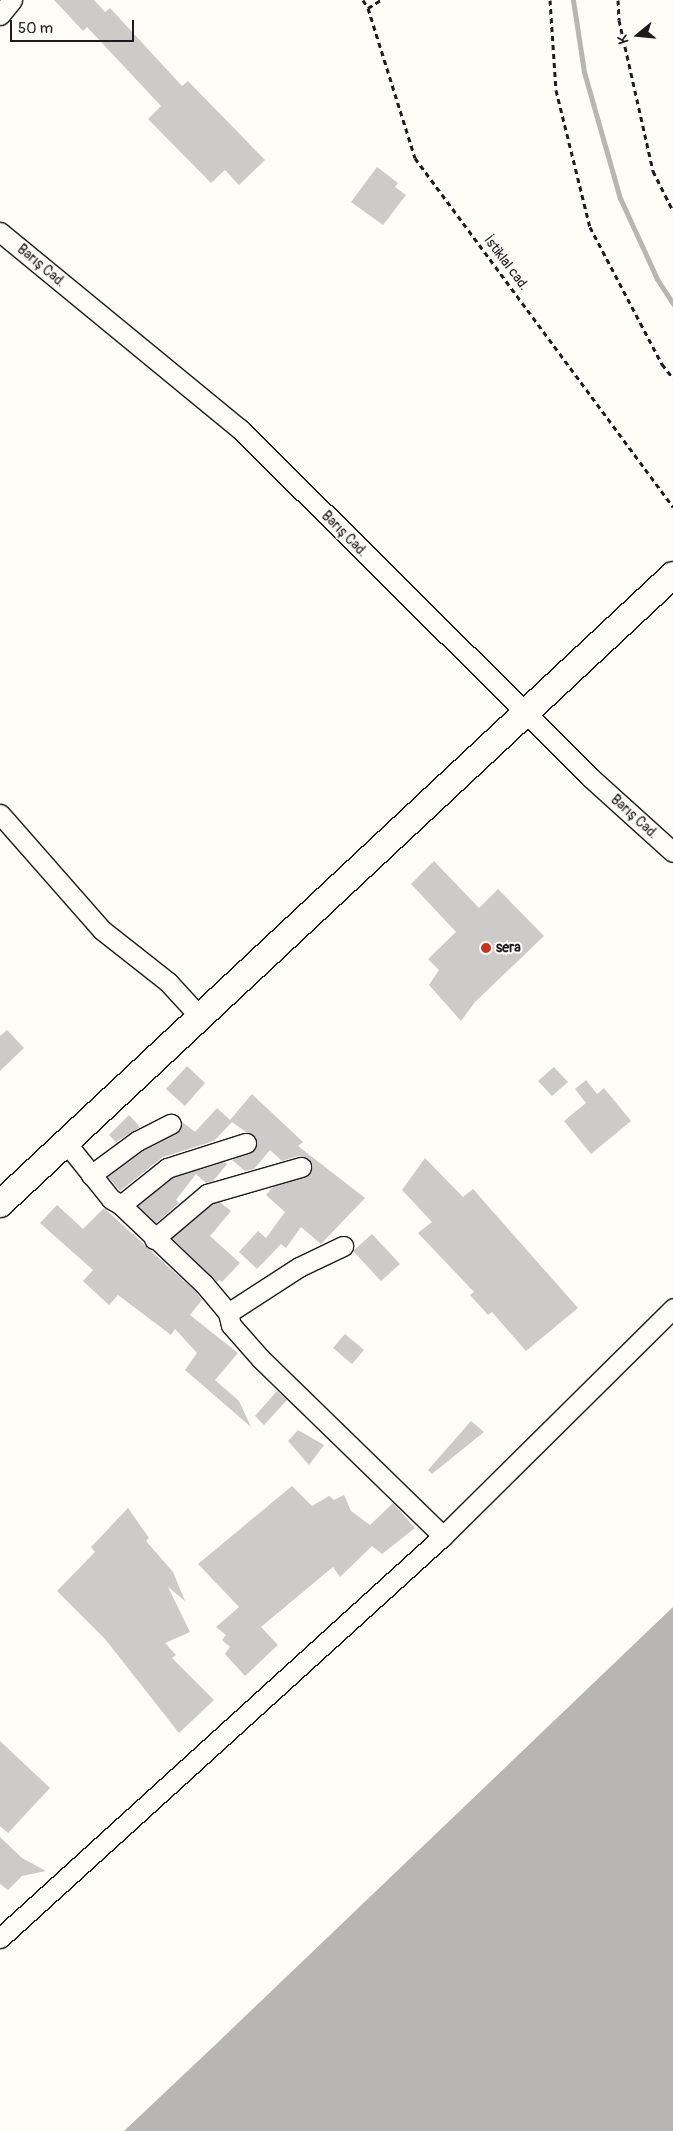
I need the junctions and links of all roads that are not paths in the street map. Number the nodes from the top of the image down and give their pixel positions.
1 (12, 0) edge
2 (0, 15) edge
3 (0, 232) edge
4 (673, 575) edge
5 (526, 714) junction
6 (0, 814) edge
7 (673, 852) edge
8 (202, 1018) junction
9 (171, 1124) dead end
10 (246, 1143) dead end
11 (67, 1144) junction
12 (301, 1167) dead end
13 (91, 1175) junction
14 (0, 1204) edge
15 (121, 1205) junction
16 (154, 1238) junction
17 (343, 1246) dead end
18 (673, 1308) edge
19 (228, 1314) junction
20 (443, 1536) junction
21 (0, 1938) edge

1 - 2 street
3 - 5 street, Barış Cad.
4 - 5 main road
5 - 7 street, Barış Cad.
5 - 8 main road
6 - 8 street
8 - 11 main road
9 - 13 street
10 - 15 street
11 - 13 street
11 - 14 main road
12 - 16 street
13 - 15 street
15 - 16 street
16 - 19 street
17 - 19 street
18 - 20 street
19 - 20 street
20 - 21 street

